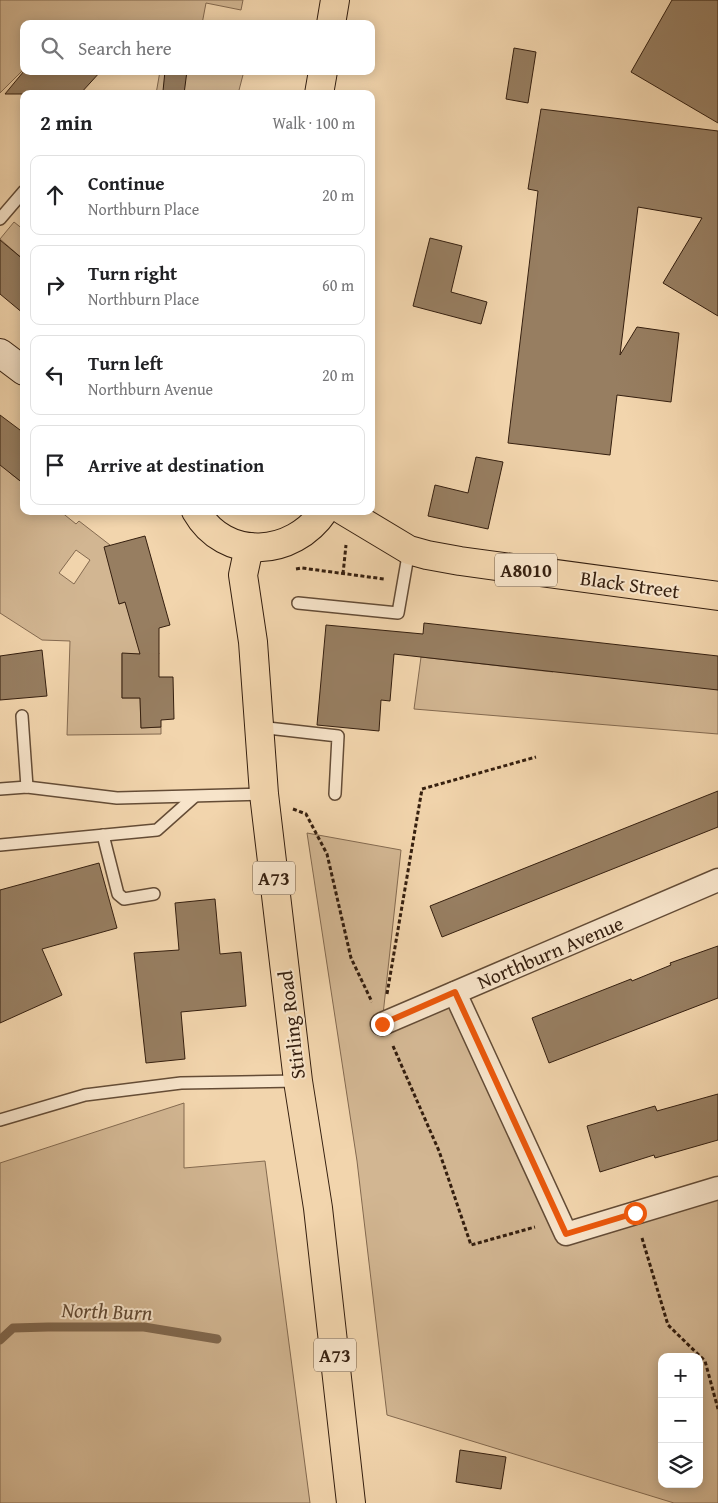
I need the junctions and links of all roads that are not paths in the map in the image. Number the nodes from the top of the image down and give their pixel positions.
1 (334, 0) edge
2 (331, 20) edge
3 (321, 75) edge
4 (320, 90) edge
5 (20, 196) edge
6 (0, 219) edge
7 (0, 353) edge
8 (20, 367) edge
9 (198, 515) edge
10 (321, 515) edge
11 (351, 515) edge
12 (250, 547) junction
13 (409, 550) junction
14 (718, 596) edge
15 (298, 603) dead end
16 (22, 716) dead end
17 (259, 727) junction
18 (27, 787) junction
19 (0, 789) edge
20 (264, 794) junction
21 (335, 794) dead end
22 (194, 797) junction
23 (102, 834) junction
24 (0, 845) edge
25 (718, 880) edge
26 (154, 894) dead end
27 (455, 992) junction
28 (382, 1024) road end
29 (298, 1082) junction
30 (0, 1120) edge
31 (718, 1188) edge
32 (351, 1503) edge

1 - 2 main road
3 - 4 main road
5 - 6 lane
7 - 8 main road
9 - 12 main road
10 - 12 main road
11 - 13 main road, Black Street / A8010
12 - 17 main road, Stirling Road / A73
13 - 14 main road, Black Street / A8010
13 - 15 lane
16 - 18 lane
17 - 20 main road, Stirling Road / A73
17 - 21 lane
18 - 19 lane
18 - 22 lane
20 - 22 lane
20 - 29 main road, Stirling Road / A73
22 - 23 lane
23 - 24 lane
23 - 26 lane
25 - 27 street, Northburn Avenue
27 - 28 street, Northburn Avenue
27 - 31 street
29 - 30 lane
29 - 32 main road, Stirling Road / A73

